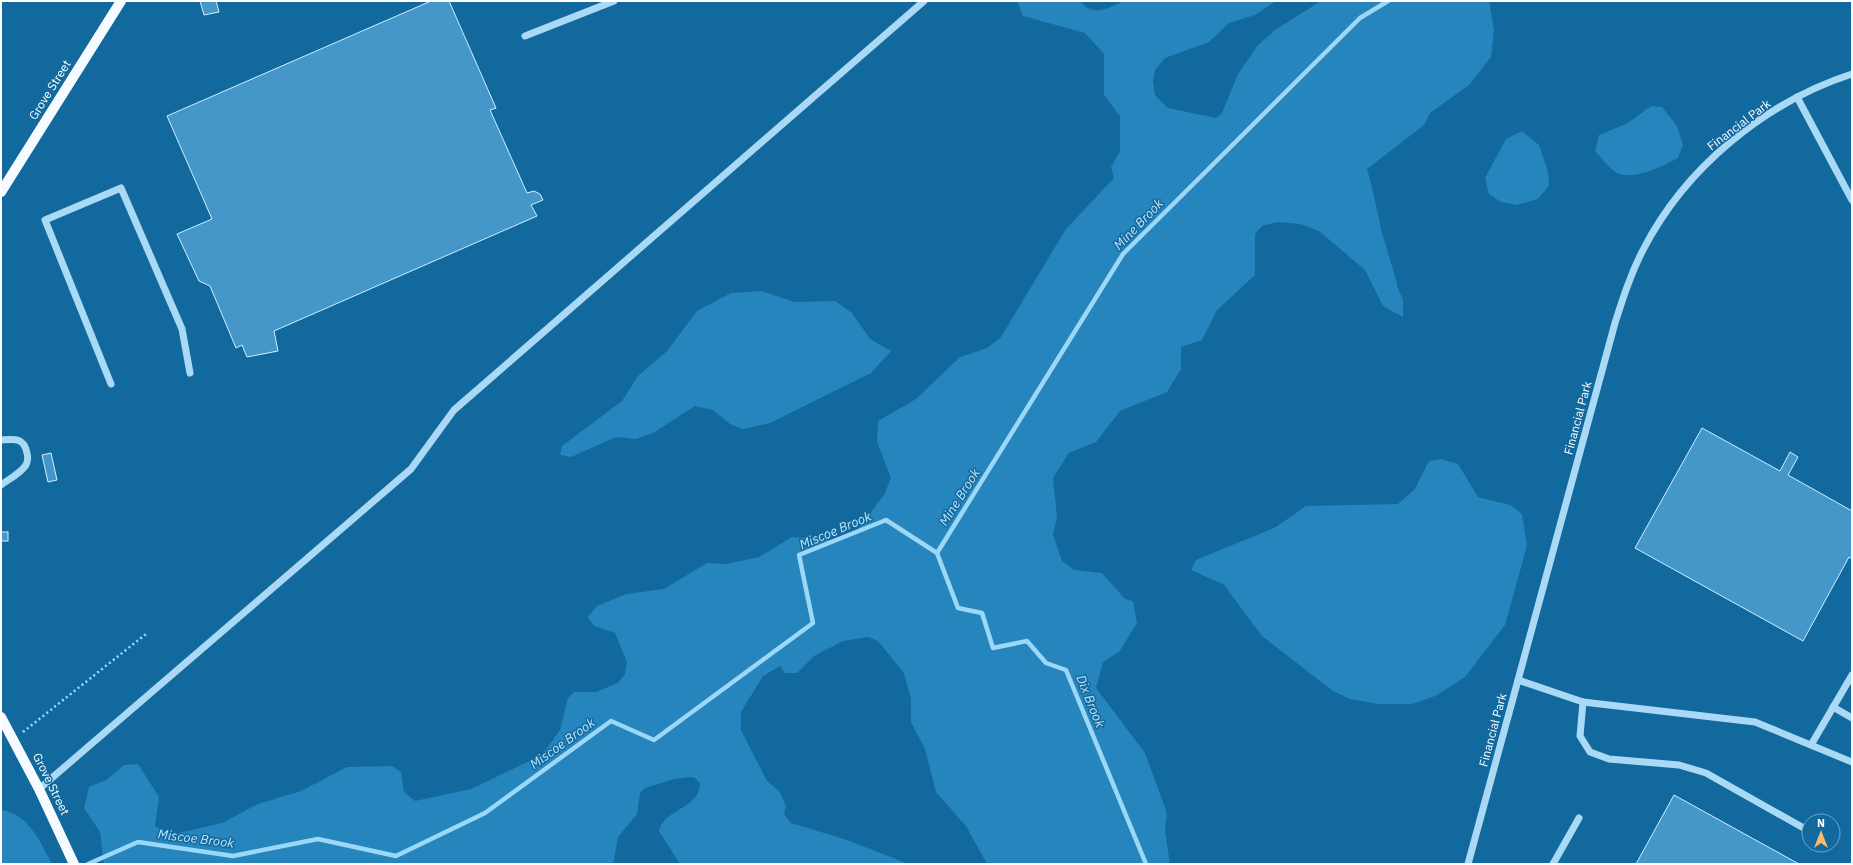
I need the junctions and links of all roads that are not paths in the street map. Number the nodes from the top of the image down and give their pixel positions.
1 (121, 1) edge
2 (614, 1) edge
3 (924, 1) edge
4 (525, 36) dead end
5 (1852, 74) edge
6 (1797, 97) junction
7 (1, 192) edge
8 (1852, 200) edge
9 (190, 373) dead end
10 (111, 384) dead end
11 (1, 440) edge
12 (1, 485) edge
13 (1852, 675) edge
14 (1518, 680) junction
15 (1583, 702) junction
16 (1833, 707) junction
17 (1, 718) edge
18 (1852, 718) edge
19 (1811, 745) junction
20 (1852, 762) edge
21 (40, 789) junction
22 (1579, 818) dead end
23 (1801, 826) edge
24 (74, 864) edge
25 (1468, 864) edge
26 (1554, 864) edge

1 - 7 main road, Grove Street
2 - 4 lane
3 - 21 lane
5 - 6 lane, Financial Park
6 - 8 lane
6 - 14 lane, Financial Park
9 - 10 lane
11 - 12 lane
13 - 16 lane
14 - 15 lane
14 - 25 lane, Financial Park
15 - 19 lane
15 - 23 lane
16 - 18 lane
16 - 19 lane
17 - 21 main road, Grove Street
19 - 20 lane
21 - 24 main road, Grove Street
22 - 26 lane

